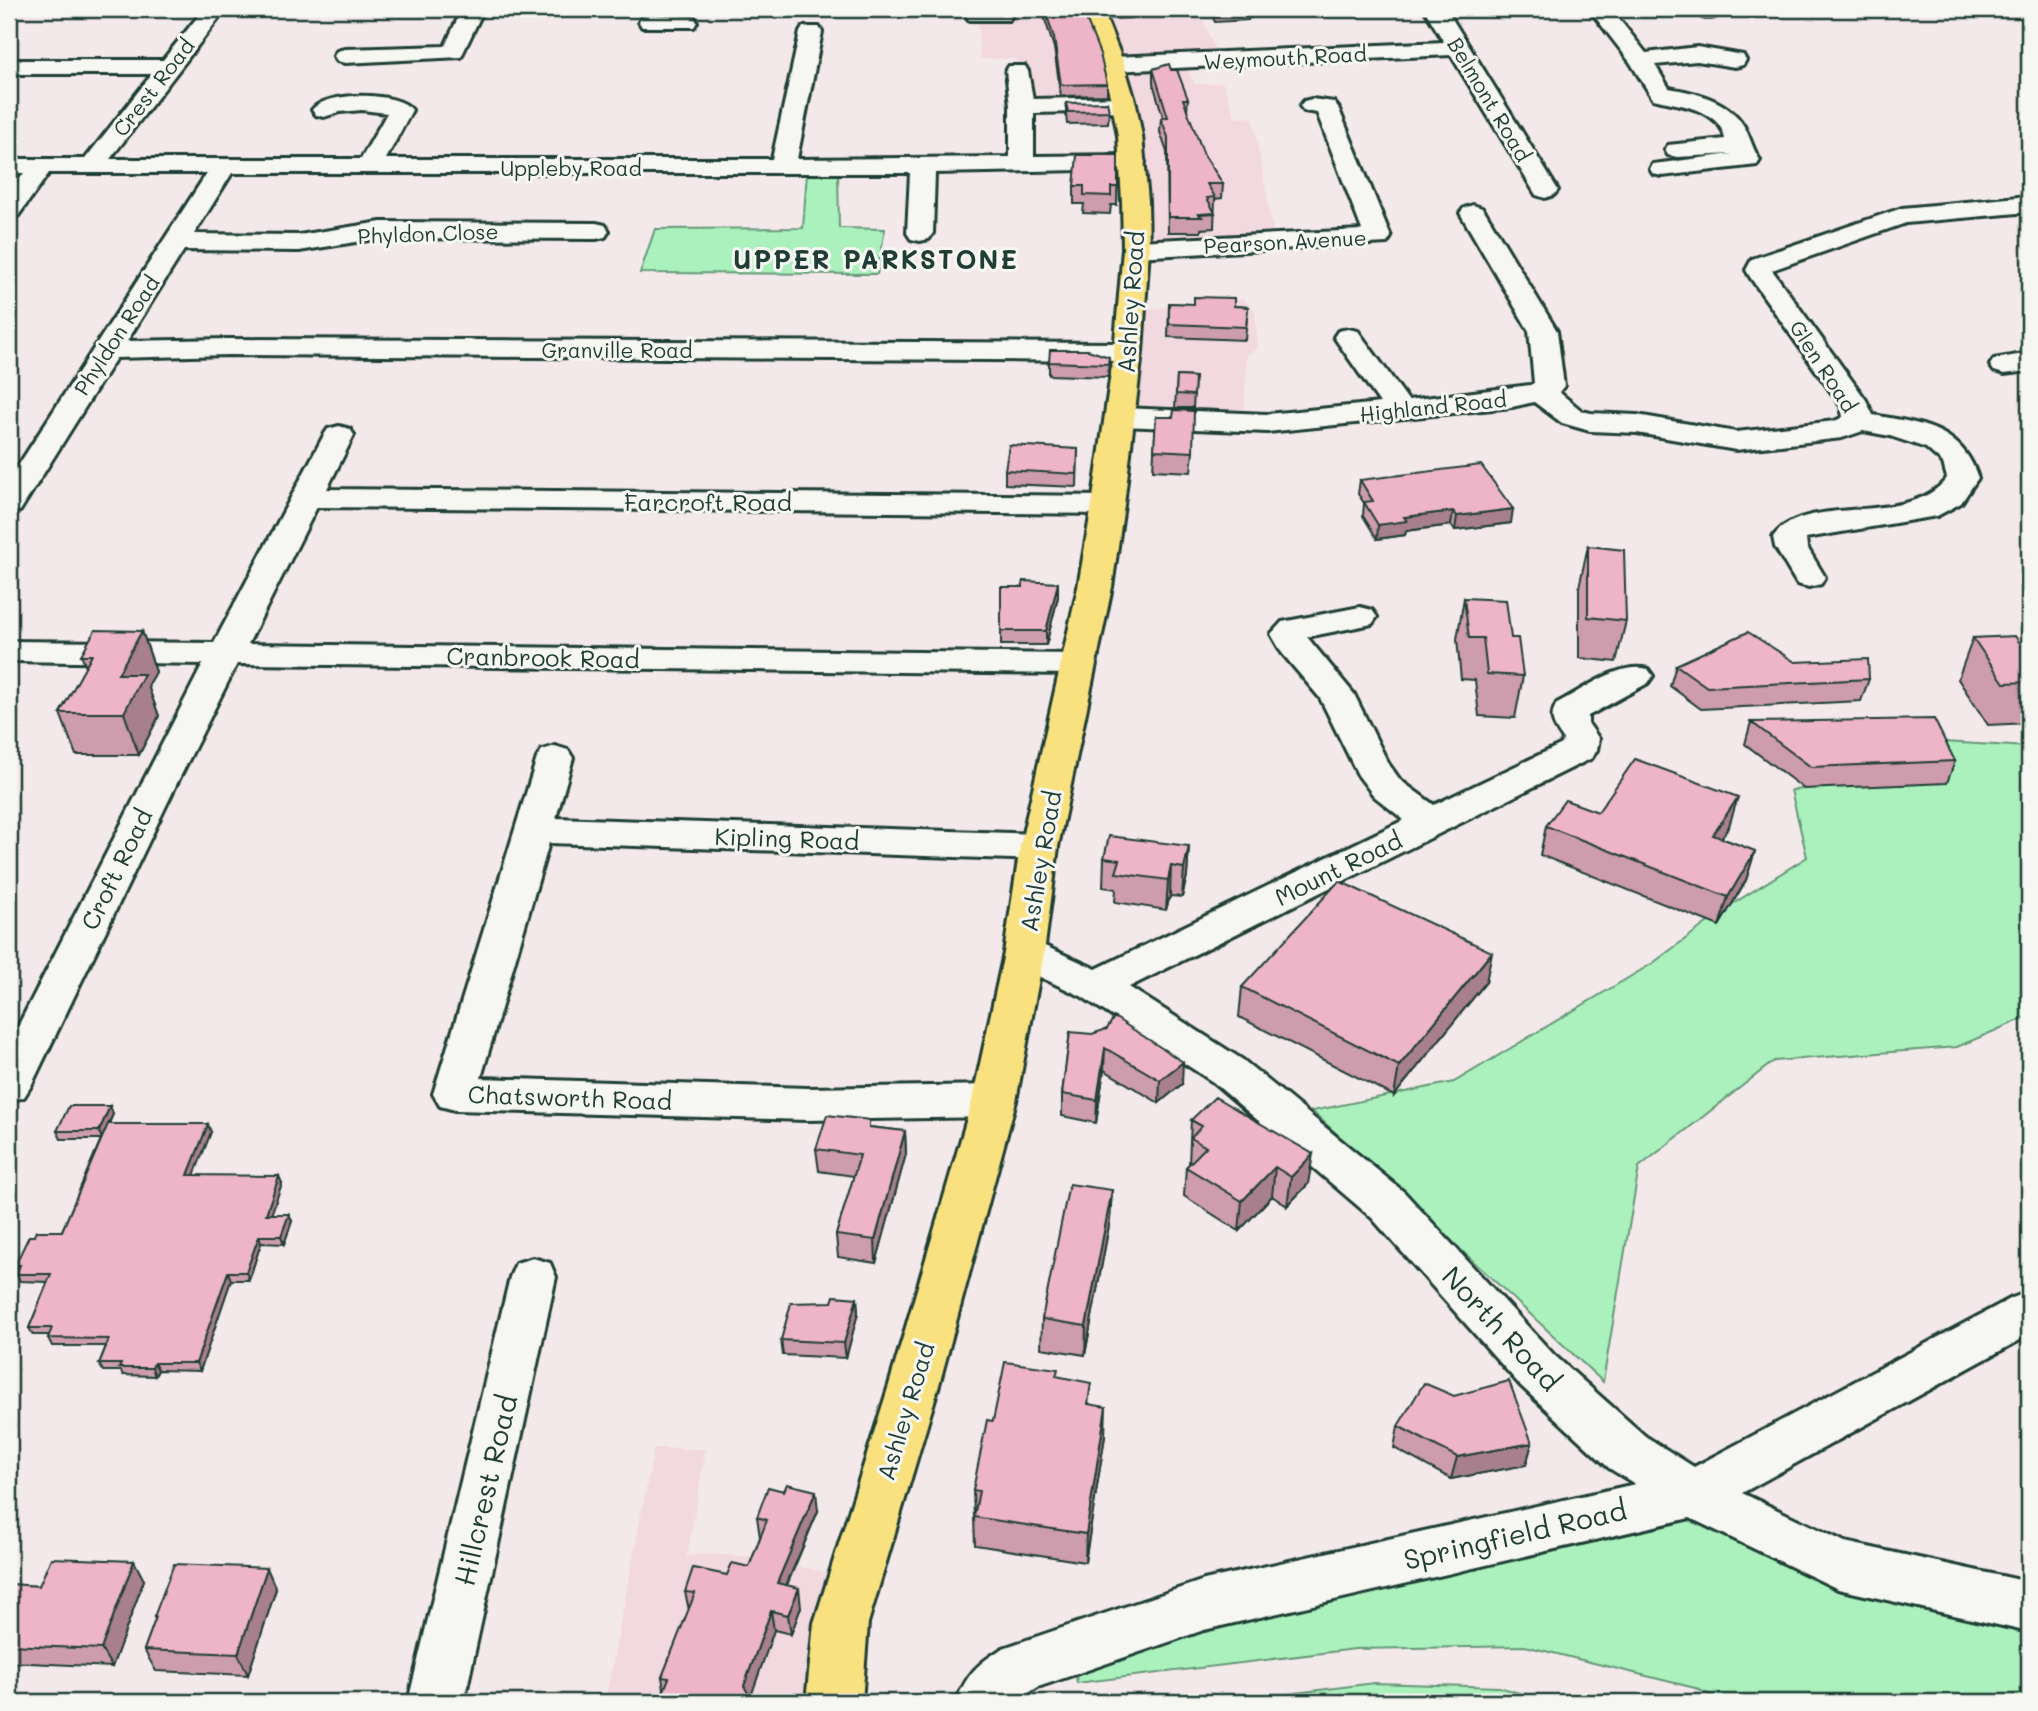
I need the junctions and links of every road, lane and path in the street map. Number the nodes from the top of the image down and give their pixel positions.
1 (215, 9) edge
2 (473, 9) edge
3 (1091, 9) edge
4 (1435, 9) edge
5 (1614, 14) edge
6 (1001, 15) dead end
7 (977, 18) edge
8 (811, 32) dead end
9 (1456, 48) junction
10 (345, 57) dead end
11 (1640, 60) junction
12 (1735, 60) dead end
13 (1114, 64) junction
14 (9, 67) edge
15 (169, 67) junction
16 (1017, 71) dead end
17 (1124, 104) junction
18 (1022, 106) junction
19 (1326, 106) dead end
20 (324, 110) dead end
21 (1669, 159) dead end
22 (1133, 162) junction
23 (9, 166) edge
24 (42, 166) junction
25 (92, 166) junction
26 (224, 166) junction
27 (923, 166) junction
28 (1022, 166) junction
29 (369, 167) junction
30 (783, 167) junction
31 (1545, 190) dead end
32 (2029, 204) edge
33 (9, 211) edge
34 (1473, 213) dead end
35 (596, 231) dead end
36 (949, 232) dead end
37 (176, 242) junction
38 (1136, 249) junction
39 (1348, 337) dead end
40 (106, 350) junction
41 (1128, 352) junction
42 (1540, 392) junction
43 (1400, 410) junction
44 (1122, 417) junction
45 (1859, 421) junction
46 (340, 435) dead end
47 (308, 498) junction
48 (9, 504) edge
49 (1108, 505) junction
50 (1809, 577) dead end
51 (1360, 617) dead end
52 (9, 652) edge
53 (227, 653) junction
54 (1078, 664) junction
55 (1636, 676) dead end
56 (555, 758) dead end
57 (1431, 822) junction
58 (535, 830) junction
59 (1039, 847) junction
60 (1024, 953) junction
61 (1097, 986) junction
62 (9, 1086) edge
63 (994, 1101) junction
64 (533, 1277) dead end
65 (2029, 1312) edge
66 (1693, 1493) junction
67 (2029, 1607) edge
68 (436, 1702) edge
69 (834, 1702) edge
70 (984, 1702) edge

1 - 15 street, Crest Road
2 - 10 street
3 - 13 main road, Ashley Road
4 - 9 street, Belmont Road
5 - 11 street
6 - 7 street
8 - 30 street
9 - 13 street, Weymouth Road
9 - 31 street, Belmont Road
11 - 12 street
11 - 21 street
13 - 17 main road, Ashley Road
14 - 15 street
15 - 25 street, Crest Road
16 - 18 street
17 - 18 street
17 - 22 main road, Ashley Road
18 - 28 street
19 - 38 street, Pearson Avenue
20 - 29 street
22 - 28 street, Uppleby Road
22 - 38 main road, Ashley Road
23 - 24 street, Uppleby Road
24 - 25 street, Uppleby Road
24 - 33 street
25 - 26 street, Uppleby Road
26 - 29 street, Uppleby Road
26 - 37 street, Phyldon Road
27 - 28 street, Uppleby Road
27 - 30 street, Uppleby Road
27 - 36 street
29 - 30 street, Uppleby Road
32 - 45 street, Glen Road
34 - 42 street, Highland Road
35 - 37 street, Phyldon Close
37 - 40 street, Phyldon Road
38 - 41 main road, Ashley Road
39 - 43 street
40 - 41 street, Granville Road
40 - 48 street, Phyldon Road
41 - 44 main road, Ashley Road
42 - 43 street, Highland Road
42 - 45 street, Glen Road
43 - 44 street, Highland Road
44 - 49 main road, Ashley Road
45 - 50 street
46 - 47 street
47 - 49 street, Farcroft Road
47 - 53 street
49 - 54 main road, Ashley Road
51 - 57 street
52 - 53 street, Cranbrook Road
53 - 54 street, Cranbrook Road
53 - 62 street, Croft Road
54 - 59 main road, Ashley Road
55 - 57 street, Mount Road
56 - 58 street, Chatsworth Road
57 - 61 street, Mount Road
58 - 59 street, Kipling Road
58 - 63 street, Chatsworth Road
59 - 60 main road, Ashley Road
60 - 61 street, North Road
60 - 63 main road, Ashley Road
61 - 66 street, North Road
63 - 69 main road, Ashley Road
64 - 68 street, Hillcrest Road
65 - 66 street, Springfield Road
66 - 67 street, North Road
66 - 70 street, Springfield Road

